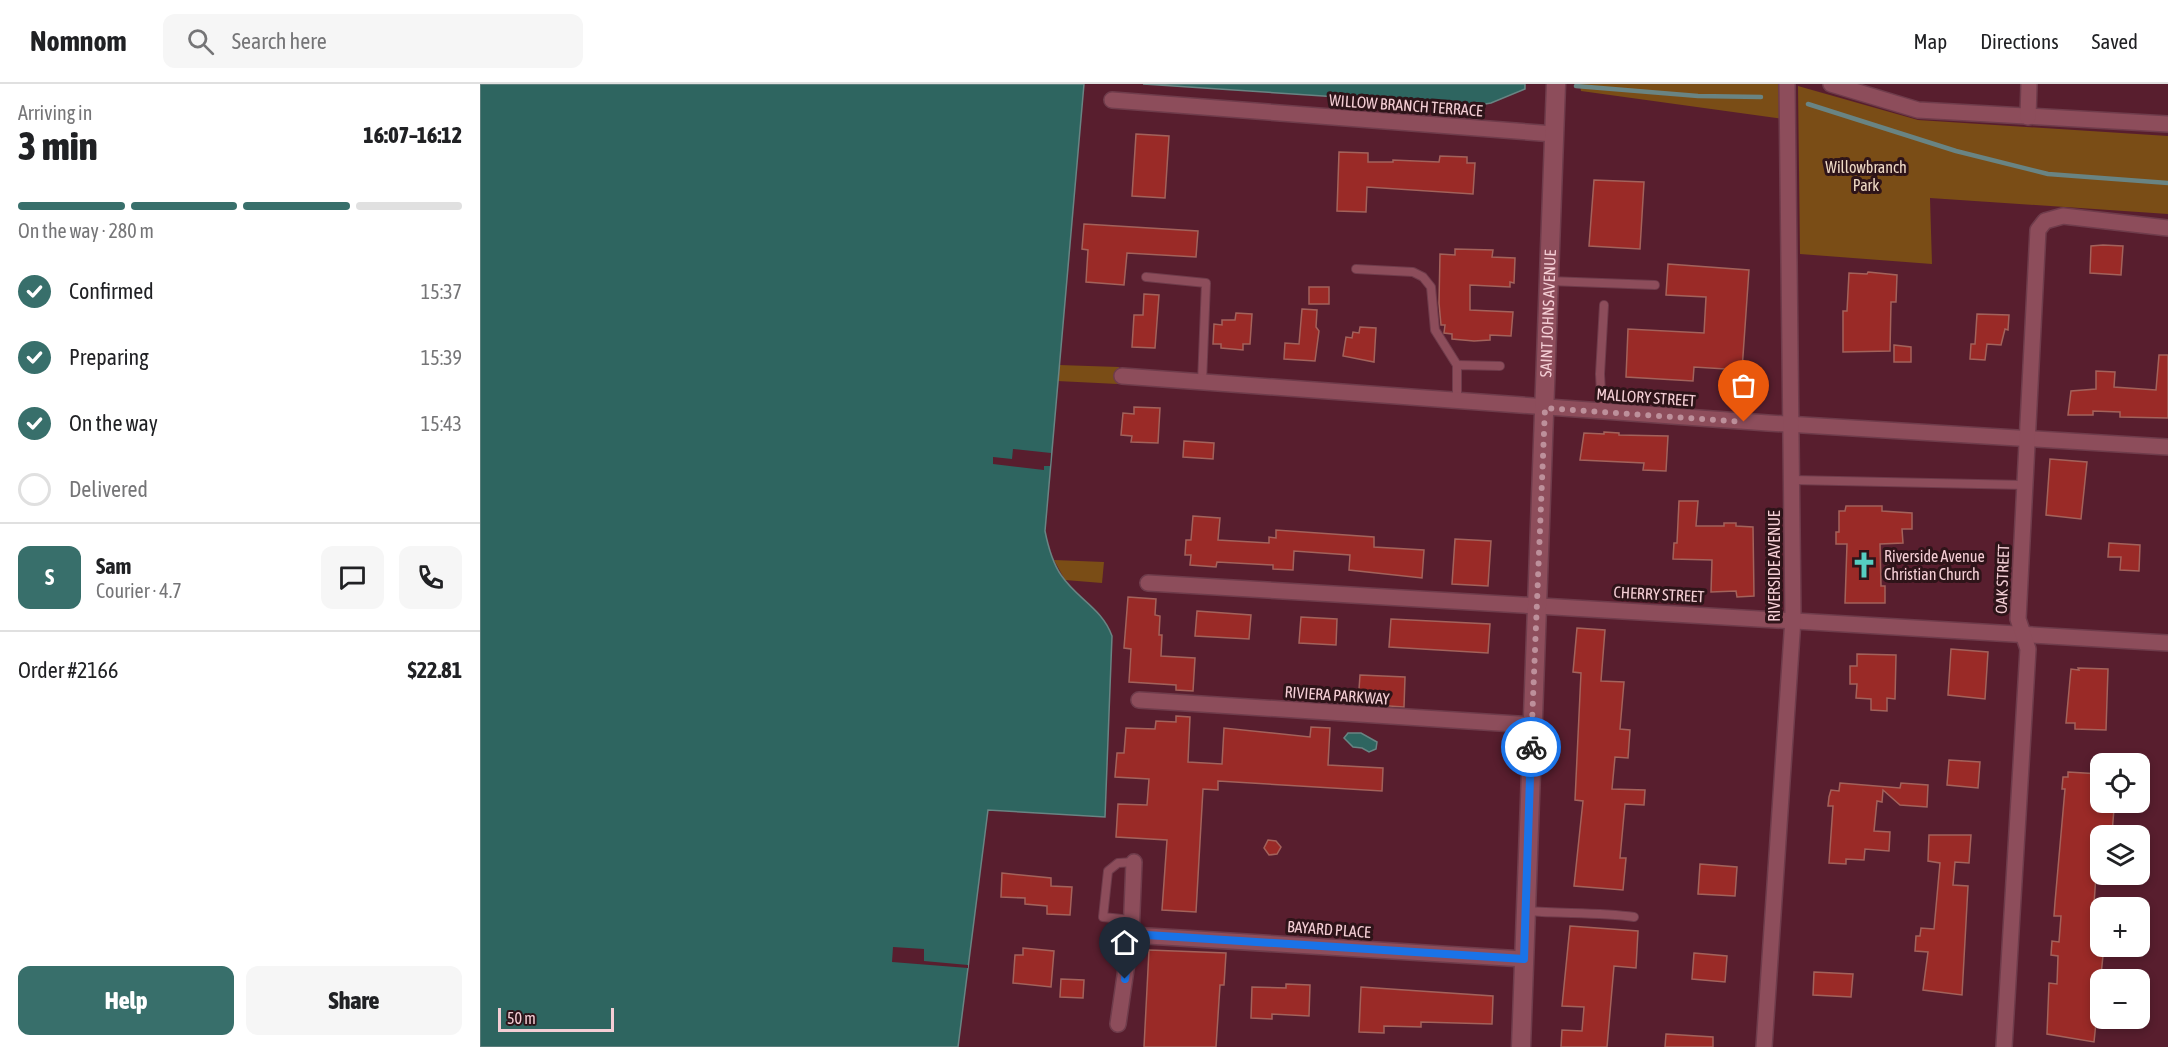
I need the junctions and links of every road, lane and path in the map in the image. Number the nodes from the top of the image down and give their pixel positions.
1 (1556, 84) edge
2 (1787, 84) edge
3 (1831, 84) edge
4 (2029, 84) edge
5 (1112, 100) dead end
6 (2028, 117) junction
7 (2168, 124) edge
8 (1554, 134) junction
9 (2168, 228) edge
10 (1356, 269) dead end
11 (1146, 277) dead end
12 (1549, 281) junction
13 (1655, 285) dead end
14 (1604, 305) dead end
15 (1457, 365) junction
16 (1500, 366) dead end
17 (1122, 376) dead end
18 (1202, 382) junction
19 (1457, 401) junction
20 (1545, 408) junction
21 (1602, 412) junction
22 (1791, 424) junction
23 (2028, 439) junction
24 (2168, 447) edge
25 (1792, 480) junction
26 (2025, 485) junction
27 (1148, 583) dead end
28 (1537, 605) junction
29 (1793, 619) junction
30 (2023, 635) junction
31 (2168, 644) edge
32 (1139, 700) dead end
33 (1532, 725) junction
34 (1134, 862) joint
35 (1526, 911) junction
36 (1634, 917) dead end
37 (1131, 927) junction
38 (1524, 959) junction
39 (1118, 1024) dead end
40 (1521, 1047) edge
41 (1764, 1047) edge
42 (2004, 1047) edge

1 - 8 main road, SAINT JOHNS AVENUE
2 - 22 street, RIVERSIDE AVENUE
3 - 6 street
4 - 6 street
5 - 8 street, WILLOW BRANCH TERRACE
6 - 7 street
8 - 12 main road, SAINT JOHNS AVENUE
9 - 23 street, OAK STREET
10 - 15 lane
11 - 18 lane
12 - 13 lane
12 - 20 main road, SAINT JOHNS AVENUE
14 - 21 lane
15 - 16 lane
15 - 19 lane
17 - 18 street, MALLORY STREET
18 - 19 street, MALLORY STREET
19 - 20 street, MALLORY STREET
20 - 21 street, MALLORY STREET
20 - 28 main road, SAINT JOHNS AVENUE
21 - 22 street, MALLORY STREET
22 - 23 street, MALLORY STREET
22 - 25 street, RIVERSIDE AVENUE
23 - 24 street, MALLORY STREET
23 - 26 street, OAK STREET
25 - 26 lane
25 - 29 street, RIVERSIDE AVENUE
26 - 30 street, OAK STREET
27 - 28 street, CHERRY STREET
28 - 29 street, CHERRY STREET
28 - 33 main road, SAINT JOHNS AVENUE
29 - 30 street, CHERRY STREET
29 - 41 street, RIVERSIDE AVENUE
30 - 31 street, CHERRY STREET
30 - 42 street, OAK STREET
32 - 33 street, RIVIERA PARKWAY
33 - 35 main road, SAINT JOHNS AVENUE
34 - 37 street
34 - 37 lane
35 - 36 lane
35 - 38 main road, SAINT JOHNS AVENUE
37 - 38 street, BAYARD PLACE
37 - 39 street
38 - 40 main road, SAINT JOHNS AVENUE

